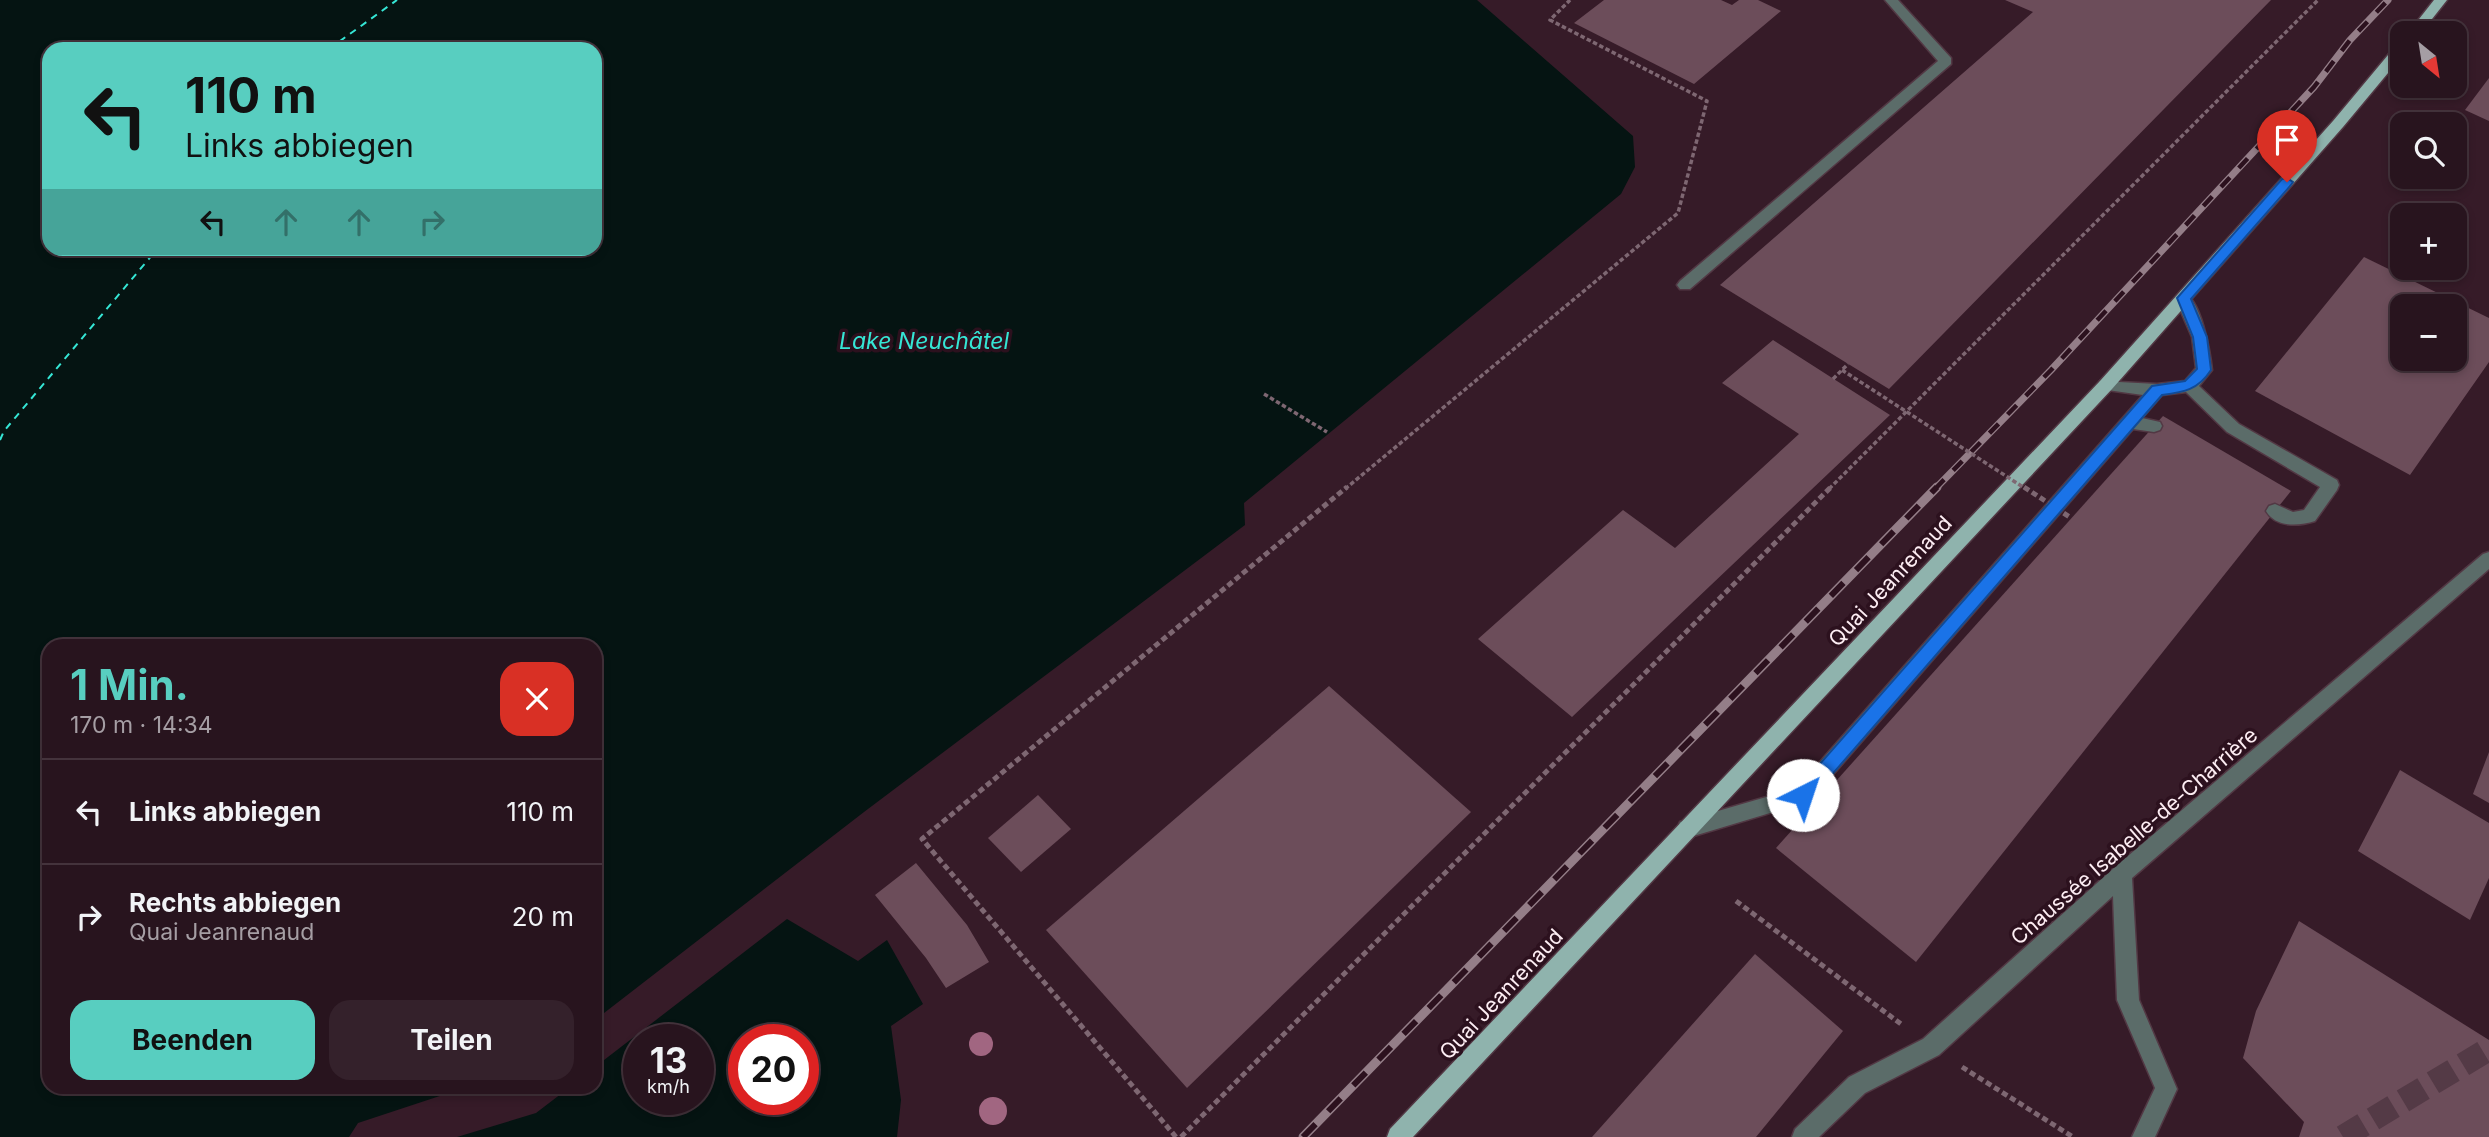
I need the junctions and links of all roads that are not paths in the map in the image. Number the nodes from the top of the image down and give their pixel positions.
1 (1891, 0) edge
2 (2441, 0) edge
3 (2424, 21) edge
4 (2390, 62) edge
5 (1685, 285) dead end
6 (2183, 298) junction
7 (2106, 385) junction
8 (2189, 386) junction
9 (2157, 390) junction
10 (2130, 422) junction
11 (2154, 426) dead end
12 (2275, 511) dead end
13 (2489, 559) edge
14 (1688, 830) junction
15 (2122, 874) junction
16 (1398, 1137) edge
17 (1803, 1137) edge
18 (2143, 1137) edge

1 - 5 street
2 - 3 main road
4 - 6 main road, Quai Jeanrenaud
6 - 7 main road, Quai Jeanrenaud
6 - 8 street
7 - 9 street
7 - 14 main road, Quai Jeanrenaud
8 - 9 street
8 - 12 street
9 - 10 street
10 - 11 street
10 - 14 street
13 - 15 street, Chaussée Isabelle-de-Charrière
14 - 16 main road, Quai Jeanrenaud
15 - 17 street, Chaussée Isabelle-de-Charrière
15 - 18 street

